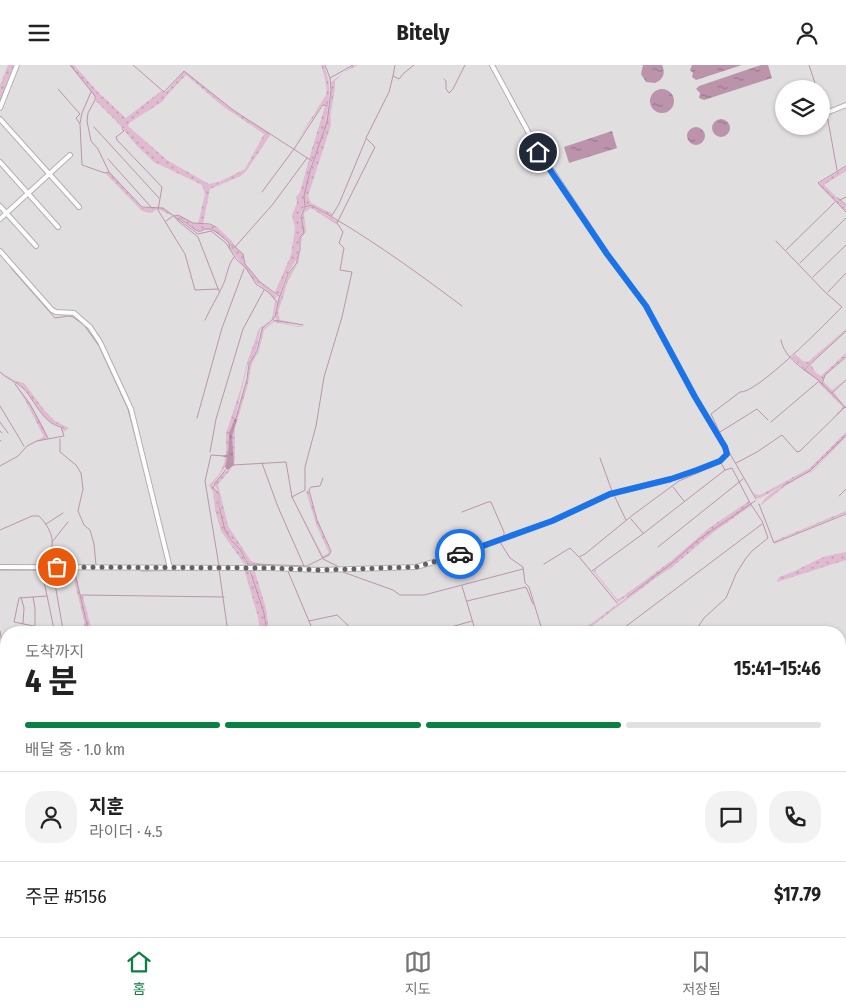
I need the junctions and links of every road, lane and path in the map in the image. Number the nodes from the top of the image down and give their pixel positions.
1 (17, 65) edge
2 (492, 65) edge
3 (846, 105) edge
4 (0, 108) edge
5 (830, 111) edge
6 (0, 119) edge
7 (70, 155) dead end
8 (0, 162) edge
9 (50, 174) junction
10 (28, 193) junction
11 (0, 206) edge
12 (79, 207) dead end
13 (6, 213) junction
14 (0, 219) edge
15 (58, 227) dead end
16 (36, 246) dead end
17 (0, 251) edge
18 (0, 567) edge
19 (170, 568) junction

1 - 4 street
2 - 19 street
3 - 5 street
6 - 9 street
7 - 9 street
8 - 10 street
9 - 10 street
9 - 12 street
10 - 13 street
10 - 15 street
11 - 13 street
13 - 14 street
13 - 16 street
17 - 19 street
18 - 19 street

